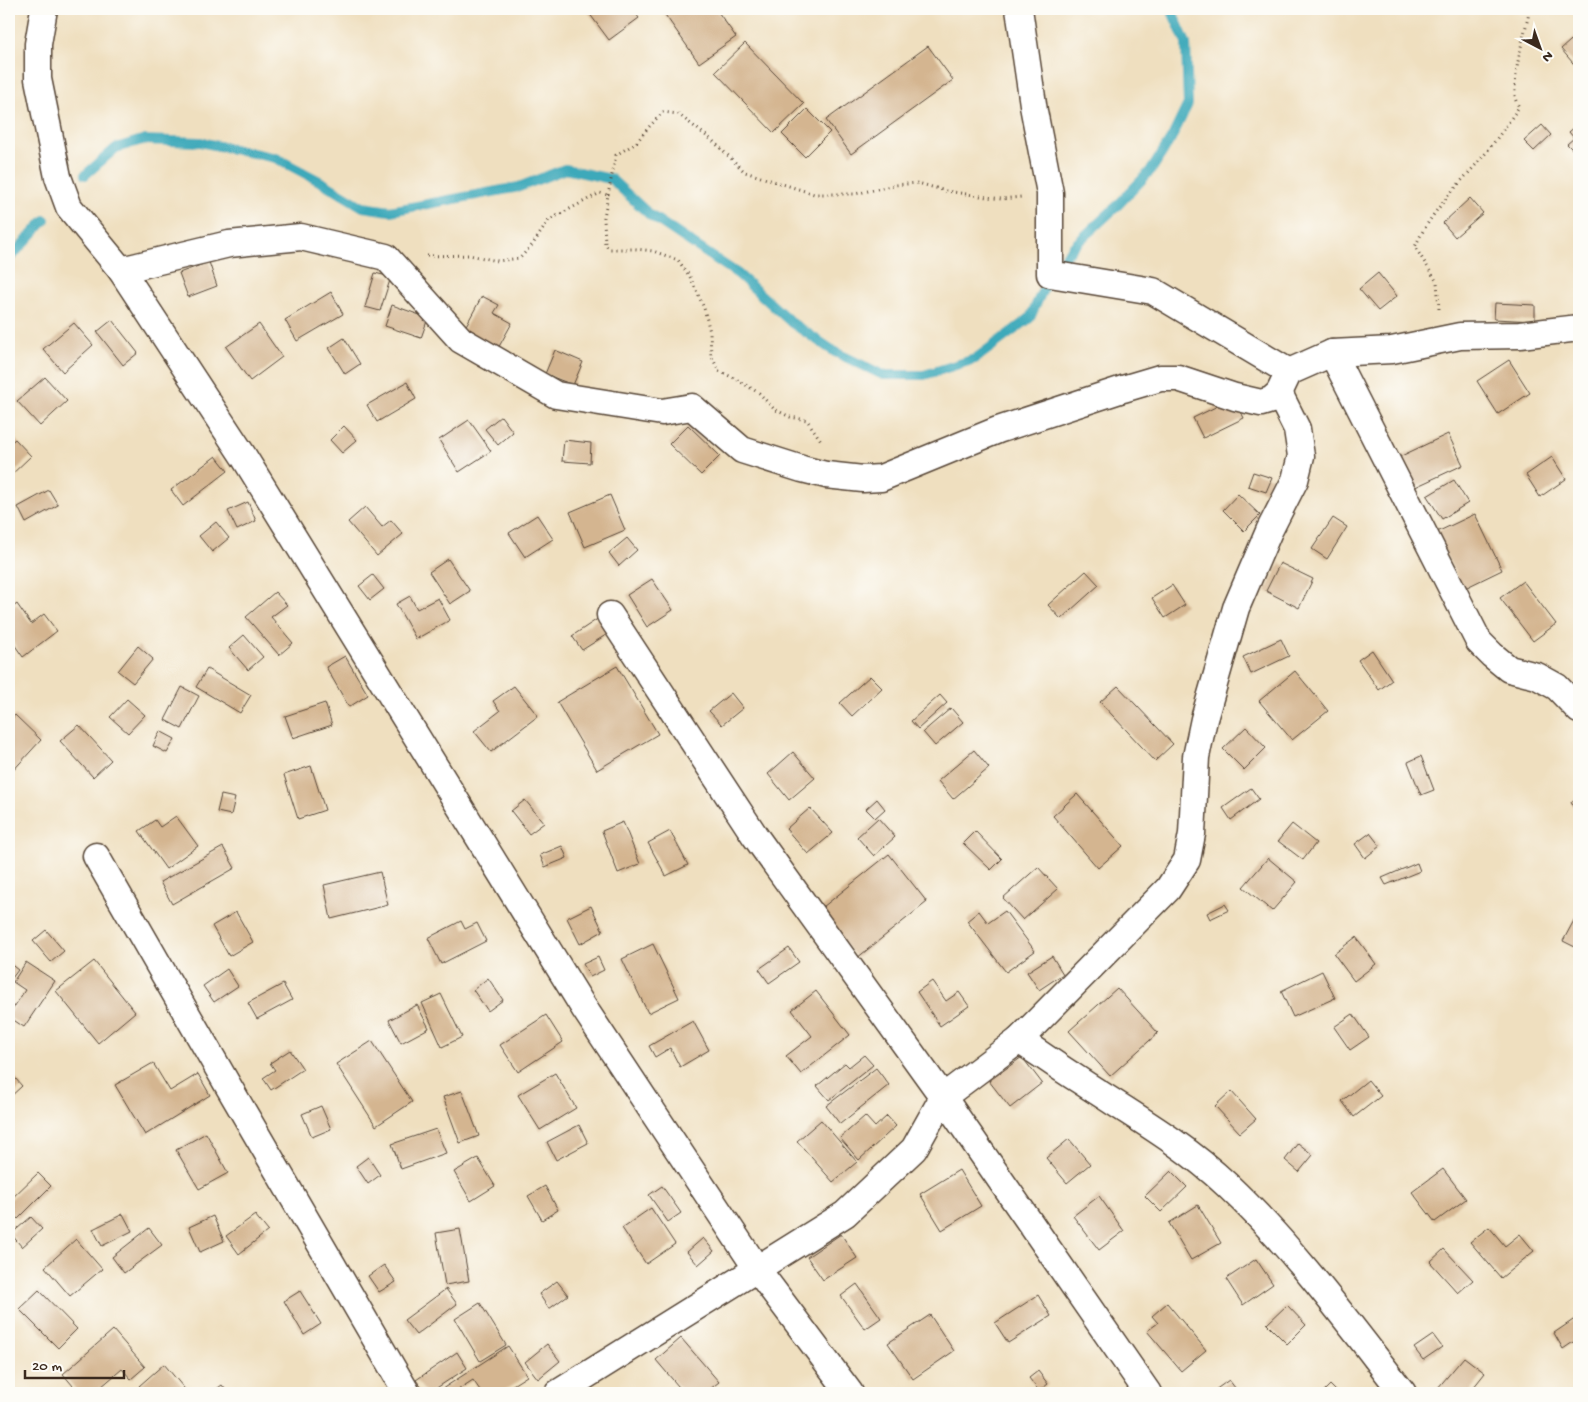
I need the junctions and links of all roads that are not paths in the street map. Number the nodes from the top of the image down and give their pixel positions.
1 (44, 9) edge
2 (1019, 9) edge
3 (121, 270) junction
4 (1579, 328) edge
5 (1332, 353) junction
6 (1284, 382) junction
7 (610, 615) dead end
8 (1579, 710) edge
9 (96, 856) dead end
10 (1019, 1040) junction
11 (943, 1098) junction
12 (757, 1269) junction
13 (407, 1393) edge
14 (558, 1393) edge
15 (850, 1393) edge
16 (1148, 1393) edge
17 (1403, 1393) edge

1 - 3 street
2 - 6 street
3 - 6 street
3 - 12 street
4 - 5 street
5 - 6 street
5 - 8 street
6 - 10 street
7 - 11 street
9 - 13 street
10 - 11 street
10 - 17 street
11 - 12 street
11 - 16 street
12 - 14 street
12 - 15 street

